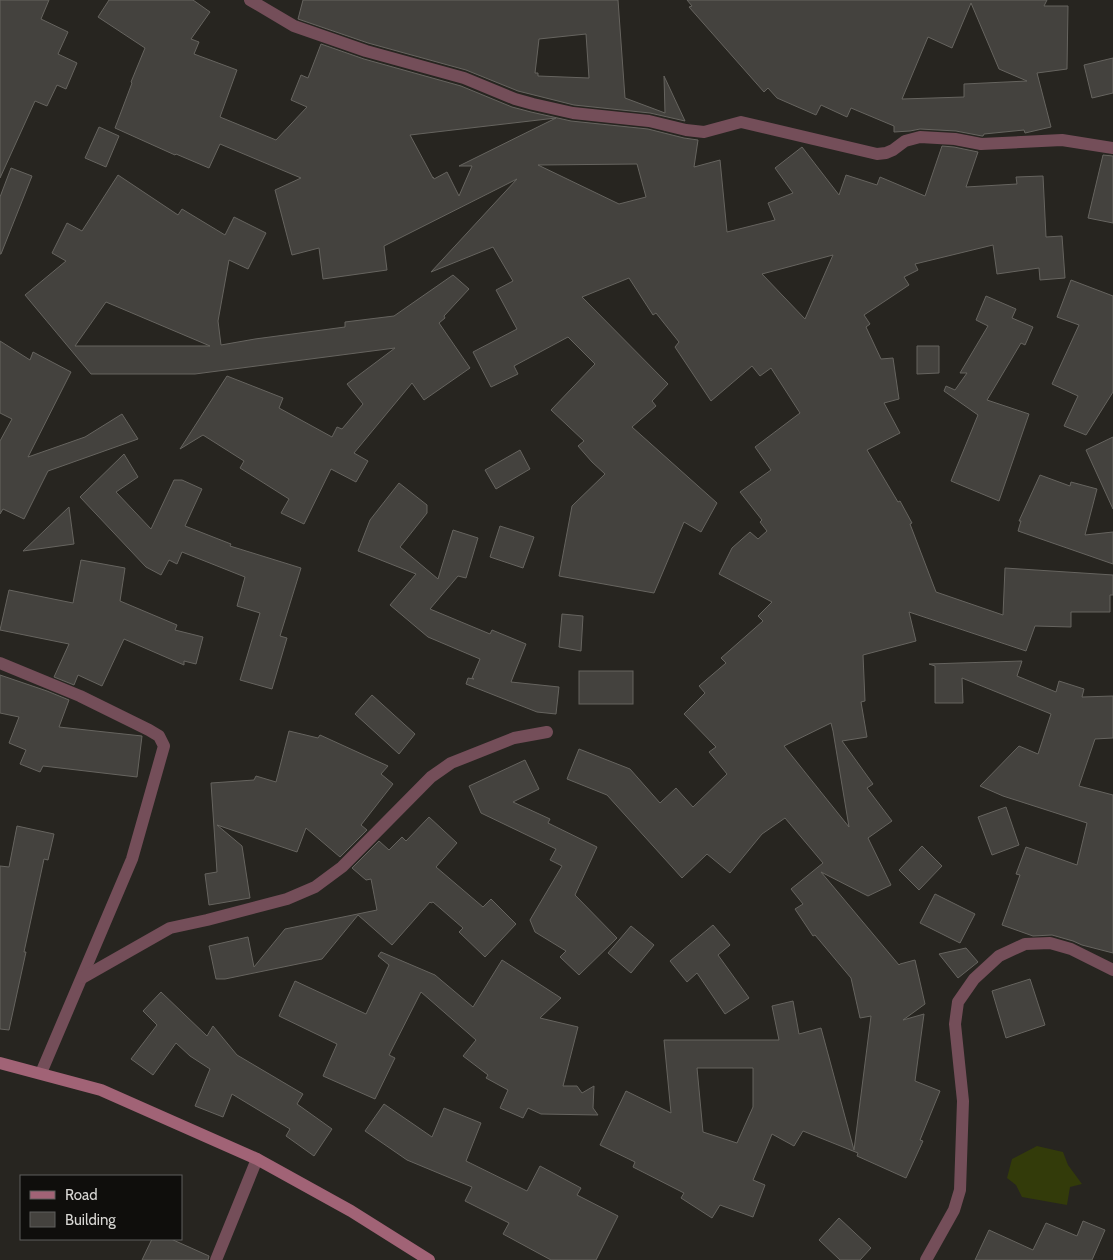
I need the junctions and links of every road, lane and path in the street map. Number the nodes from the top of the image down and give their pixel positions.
1 (250, 0) edge
2 (1113, 148) edge
3 (0, 663) edge
4 (547, 732) dead end
5 (1113, 970) edge
6 (82, 978) junction
7 (0, 1063) edge
8 (41, 1073) junction
9 (257, 1159) junction
10 (216, 1260) edge
11 (429, 1260) edge
12 (926, 1260) edge

1 - 2 street
3 - 6 street
4 - 6 street
5 - 12 street
6 - 8 street
7 - 8 street
8 - 9 street
9 - 10 street
9 - 11 street

